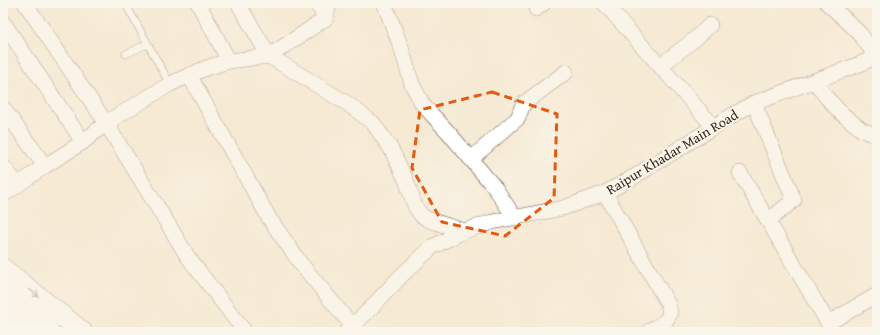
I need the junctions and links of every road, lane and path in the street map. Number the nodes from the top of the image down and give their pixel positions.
1 (25, 3) edge
2 (125, 3) edge
3 (198, 3) edge
4 (238, 3) edge
5 (316, 3) edge
6 (384, 3) edge
7 (604, 3) edge
8 (827, 3) edge
9 (328, 10) edge
10 (3, 22) edge
11 (710, 24) dead end
12 (148, 44) junction
13 (126, 54) dead end
14 (269, 56) junction
15 (877, 56) edge
16 (229, 61) junction
17 (660, 66) junction
18 (566, 72) dead end
19 (189, 75) junction
20 (814, 81) junction
21 (170, 84) junction
22 (754, 103) junction
23 (3, 108) edge
24 (106, 122) junction
25 (714, 127) junction
26 (877, 136) edge
27 (83, 142) junction
28 (471, 158) junction
29 (3, 166) edge
30 (45, 166) junction
31 (740, 173) dead end
32 (18, 185) junction
33 (605, 193) junction
34 (3, 195) edge
35 (515, 218) junction
36 (768, 221) junction
37 (464, 231) junction
38 (3, 269) edge
39 (877, 295) edge
40 (3, 296) edge
41 (3, 317) edge
42 (349, 329) edge
43 (22, 332) edge
44 (49, 332) edge
45 (82, 332) edge
46 (245, 332) edge
47 (648, 332) edge

1 - 24 street
2 - 12 lane
3 - 16 street
4 - 14 street
5 - 9 street
6 - 28 street
7 - 17 street
8 - 15 street
9 - 14 street
10 - 27 street
11 - 17 street
12 - 13 lane
12 - 21 lane
14 - 16 street
14 - 37 street
15 - 20 street, Raipur Khadar Main Road
16 - 19 street
17 - 25 street
18 - 28 street
19 - 21 street
19 - 42 street
20 - 22 street, Raipur Khadar Main Road
20 - 26 street
21 - 24 street
22 - 25 street, Raipur Khadar Main Road
22 - 36 street
23 - 30 street
24 - 27 street
24 - 46 street
25 - 33 street, Raipur Khadar Main Road
27 - 30 street
28 - 35 street
29 - 32 street
30 - 32 street
31 - 36 street
32 - 34 street
33 - 35 street, Raipur Khadar Main Road
33 - 47 street
35 - 37 street, Raipur Khadar Main Road
36 - 39 street
37 - 42 street, Raipur Khadar Main Road
38 -> 45 street
40 - 44 street
41 - 43 street

